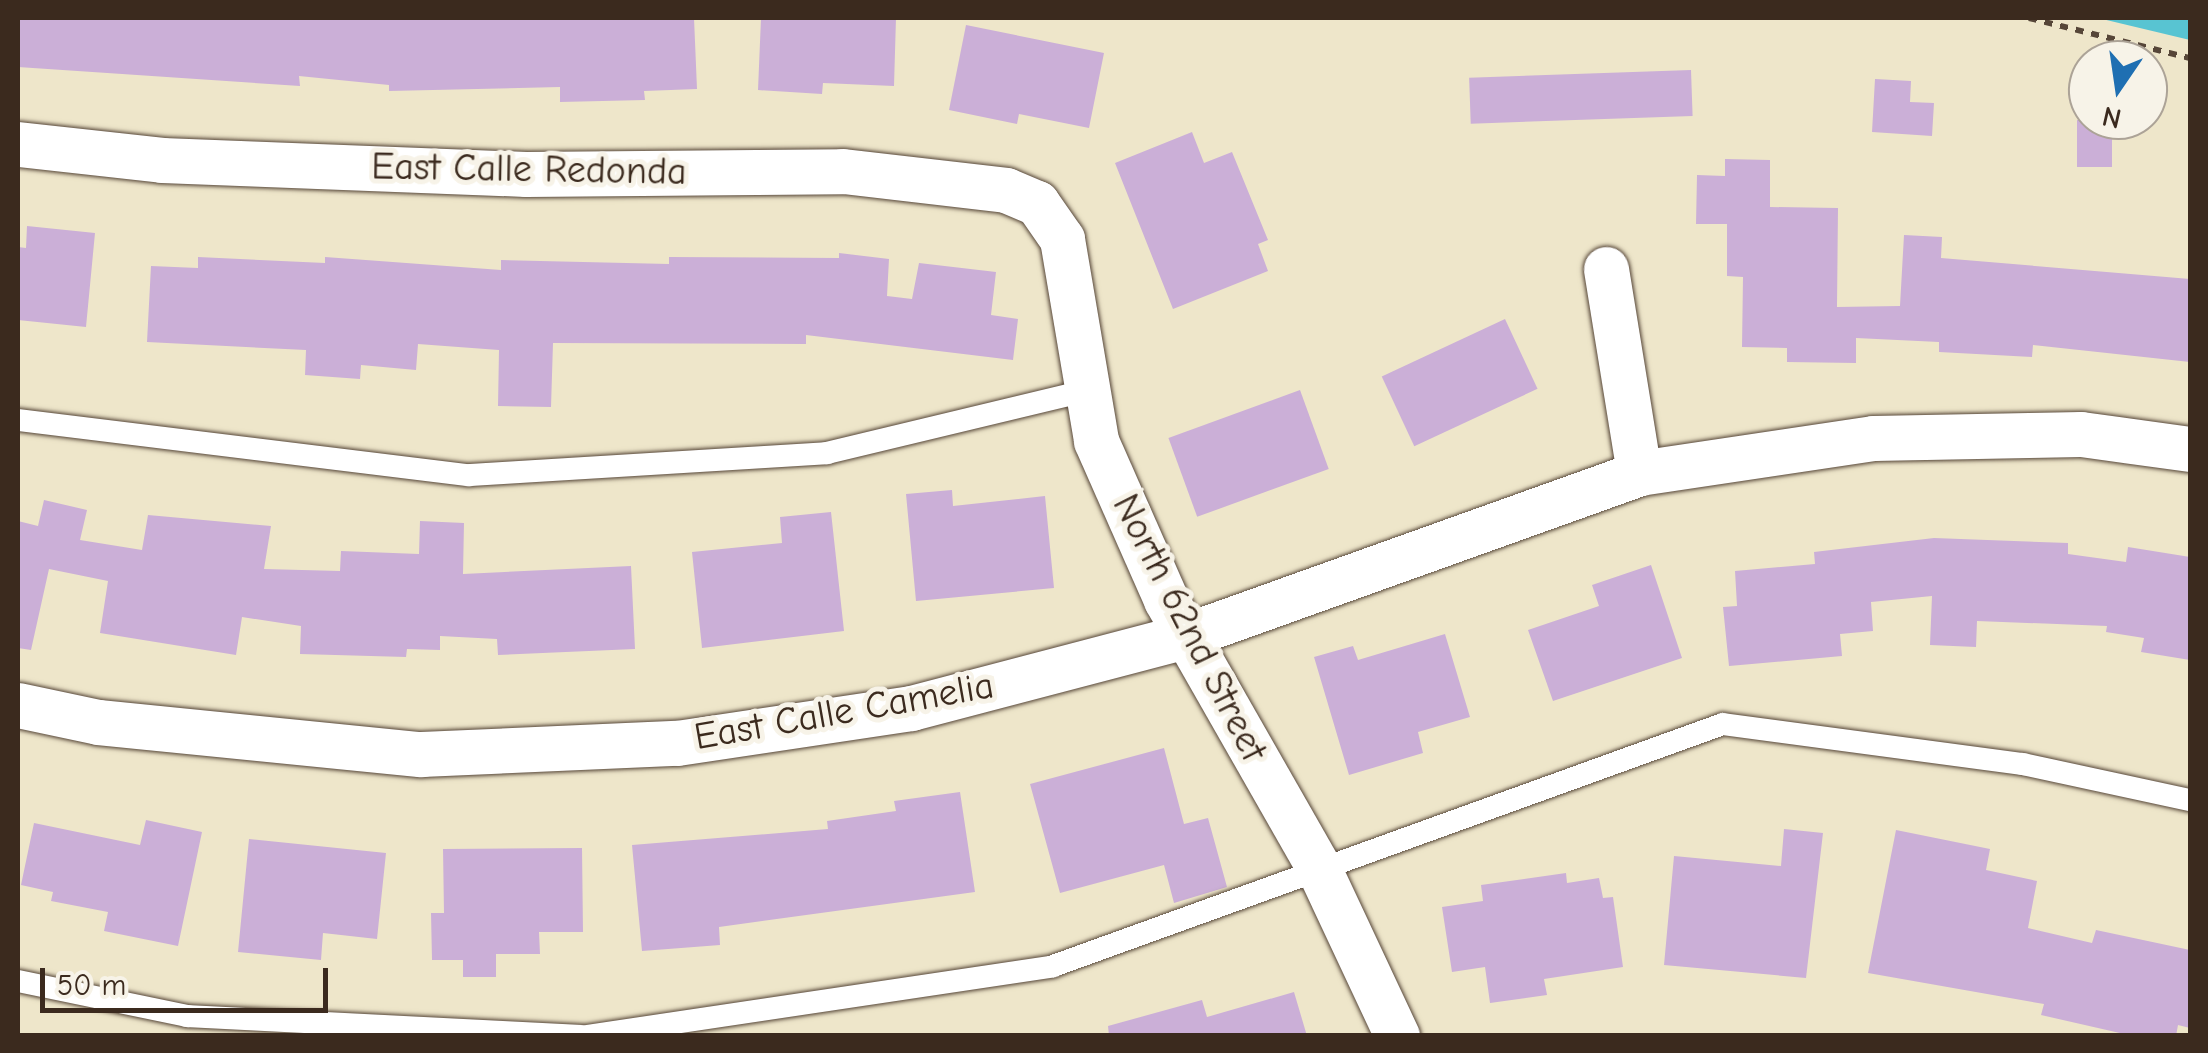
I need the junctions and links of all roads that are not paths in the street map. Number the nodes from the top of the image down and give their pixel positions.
1 (18, 144) edge
2 (1037, 203) joint
3 (1606, 268) dead end
4 (1084, 391) junction
5 (18, 420) edge
6 (2190, 449) edge
7 (1639, 472) junction
8 (1186, 636) junction
9 (18, 705) edge
10 (2190, 800) edge
11 (1318, 867) junction
12 (18, 981) edge
13 (583, 1036) edge
14 (1397, 1036) edge

1 - 2 street, East Calle Redonda
2 - 4 street, North 62nd Street
3 - 7 street
4 - 5 lane
4 - 8 street, North 62nd Street
6 - 7 street, East Calle Camelia
7 - 8 street, East Calle Camelia
8 - 9 street, East Calle Camelia
8 - 11 street, North 62nd Street
10 - 11 lane
11 - 13 lane
11 - 14 street, North 62nd Street
12 - 13 lane

